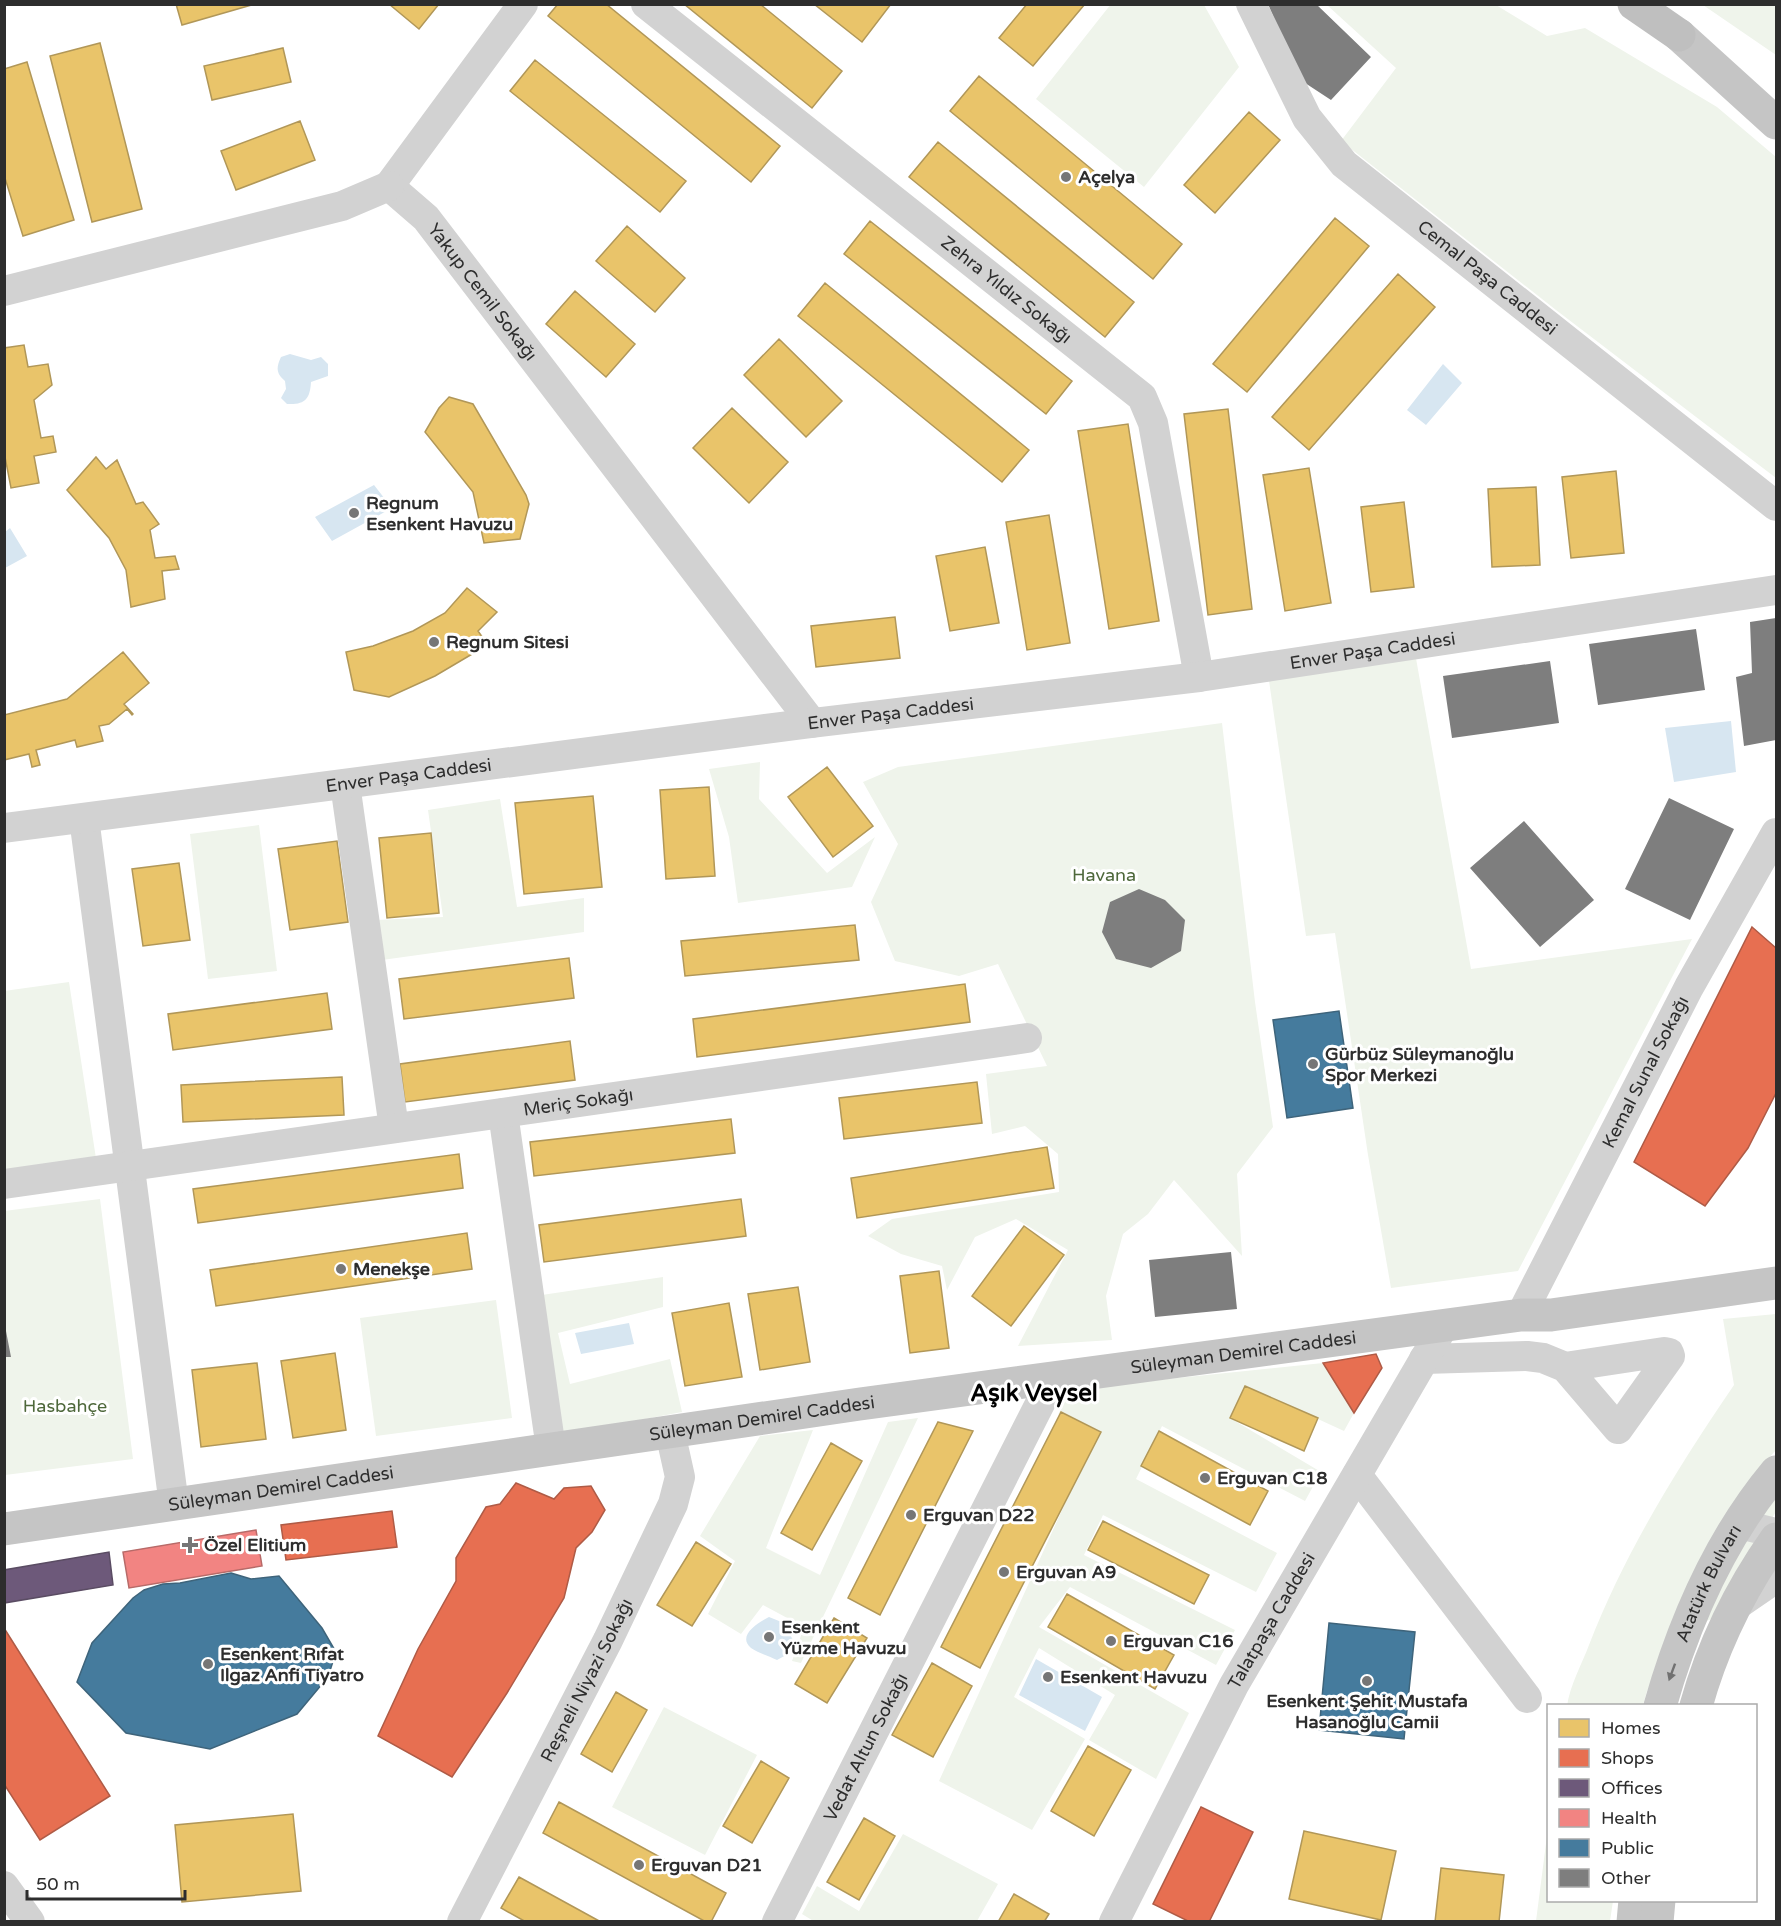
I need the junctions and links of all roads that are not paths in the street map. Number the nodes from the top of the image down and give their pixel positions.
1 (523, 4) edge
2 (646, 4) edge
3 (1251, 4) edge
4 (1634, 4) edge
5 (1679, 35) junction
6 (1776, 99) edge
7 (1776, 123) edge
8 (389, 186) junction
9 (4, 291) edge
10 (1776, 506) edge
11 (1776, 591) edge
12 (1199, 677) junction
13 (812, 723) junction
14 (345, 784) junction
15 (84, 818) junction
16 (4, 828) edge
17 (1776, 833) edge
18 (1027, 1038) dead end
19 (503, 1113) junction
20 (394, 1128) junction
21 (130, 1166) junction
22 (4, 1184) edge
23 (1776, 1271) edge
24 (1776, 1283) edge
25 (1521, 1315) junction
26 (1443, 1327) junction
27 (1424, 1359) junction
28 (1565, 1367) dead end
29 (1053, 1378) junction
30 (670, 1432) junction
31 (551, 1449) junction
32 (1776, 1473) edge
33 (1357, 1475) junction
34 (174, 1505) junction
35 (1739, 1524) junction
36 (4, 1529) edge
37 (1776, 1533) edge
38 (1776, 1539) edge
39 (1776, 1578) edge
40 (1734, 1607) junction
41 (1527, 1698) dead end
42 (1661, 1704) edge
43 (1697, 1704) edge
44 (4, 1886) edge
45 (30, 1922) edge
46 (462, 1922) edge
47 (777, 1922) edge
48 (1114, 1922) edge

1 - 8 street
2 - 12 street, Zehra Yıldız Sokağı
3 - 10 street, Cemal Paşa Caddesi
4 - 5 highway
5 - 6 main road
5 - 7 main road
8 - 9 street
8 - 13 street, Yakup Cemil Sokağı
11 - 12 street, Enver Paşa Caddesi
12 - 13 street, Enver Paşa Caddesi
13 - 14 street, Enver Paşa Caddesi
14 - 15 street, Enver Paşa Caddesi
14 - 20 street
15 - 16 street, Enver Paşa Caddesi
15 - 21 street
17 - 25 street, Kemal Sunal Sokağı
18 - 19 street, Meriç Sokağı
19 - 20 street, Meriç Sokağı
19 - 31 street
20 - 21 street, Meriç Sokağı
21 - 22 street, Meriç Sokağı
21 - 34 street
23 - 25 main road, Süleyman Demirel Caddesi
24 - 25 main road, Süleyman Demirel Caddesi
25 - 26 main road, Süleyman Demirel Caddesi
26 - 27 street, Talatpaşa Caddesi
26 - 29 main road, Süleyman Demirel Caddesi
27 - 28 street
27 - 33 street, Talatpaşa Caddesi
29 - 30 main road, Süleyman Demirel Caddesi
29 - 47 street, Vedat Altun Sokağı
30 - 31 main road, Süleyman Demirel Caddesi
30 - 46 street, Reşneli Niyazi Sokağı
31 - 34 main road, Süleyman Demirel Caddesi
32 - 35 main road, Atatürk Bulvarı
33 - 41 street
33 - 48 street, Talatpaşa Caddesi
34 - 36 main road, Süleyman Demirel Caddesi
35 - 37 street
35 -> 42 main road, Atatürk Bulvarı
38 - 40 main road, Atatürk Bulvarı
39 - 40 street
40 - 43 main road, Atatürk Bulvarı
44 - 45 street

